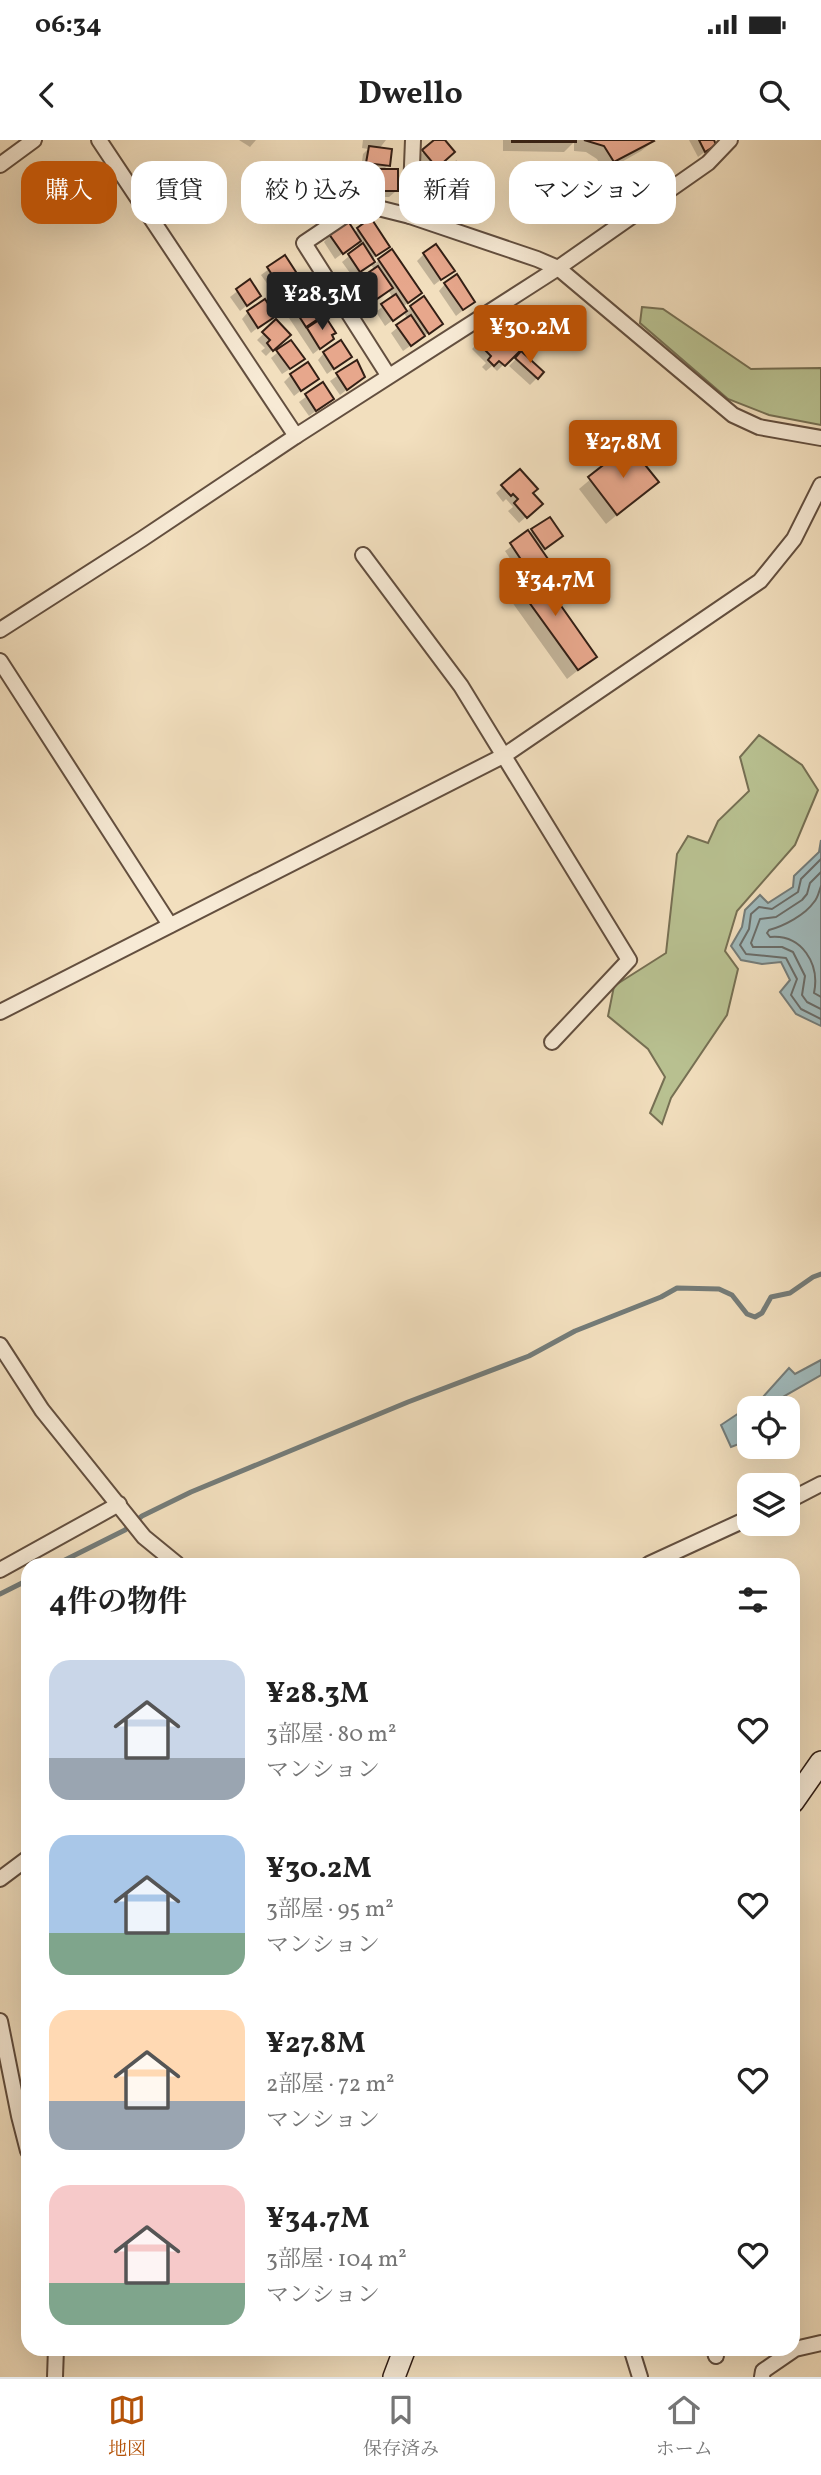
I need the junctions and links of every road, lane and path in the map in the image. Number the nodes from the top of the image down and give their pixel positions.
1 (34, 140) edge
2 (99, 140) edge
3 (413, 140) edge
4 (730, 140) edge
5 (412, 161) edge
6 (0, 165) edge
7 (399, 213) edge
8 (434, 224) edge
9 (558, 268) junction
10 (388, 375) junction
11 (296, 436) junction
12 (821, 439) edge
13 (821, 485) edge
14 (363, 555) dead end
15 (0, 630) edge
16 (0, 661) edge
17 (505, 755) junction
18 (170, 925) junction
19 (1, 1009) edge
20 (552, 1042) dead end
21 (0, 1345) edge
22 (821, 1484) edge
23 (800, 1494) edge
24 (123, 1508) junction
25 (737, 1524) edge
26 (24, 1558) edge
27 (170, 1558) edge
28 (662, 1558) edge
29 (21, 1559) edge
30 (0, 1570) edge
31 (821, 1762) edge
32 (800, 1792) edge
33 (21, 1863) edge
34 (0, 1879) edge
35 (0, 2021) edge
36 (21, 2124) edge
37 (821, 2343) edge
38 (800, 2348) edge
39 (56, 2356) edge
40 (402, 2356) edge
41 (633, 2356) edge
42 (786, 2356) edge
43 (55, 2377) edge
44 (394, 2377) edge
45 (640, 2377) edge
46 (762, 2377) edge

1 - 6 street
2 - 11 street
3 - 5 street
4 - 9 street
7 - 10 street
8 - 9 street
9 - 10 street
9 - 12 street
10 - 11 street
11 - 15 street
13 - 17 street
14 - 17 street
16 - 18 street
17 - 18 street
17 - 20 street
18 - 19 street
21 - 24 street
22 - 23 street
24 - 26 street
24 - 27 street
25 - 28 street
29 - 30 street
31 - 32 main road
33 - 34 street
35 - 36 street
37 - 38 street
39 - 43 street
40 - 44 main road
41 - 45 street
42 - 46 street

